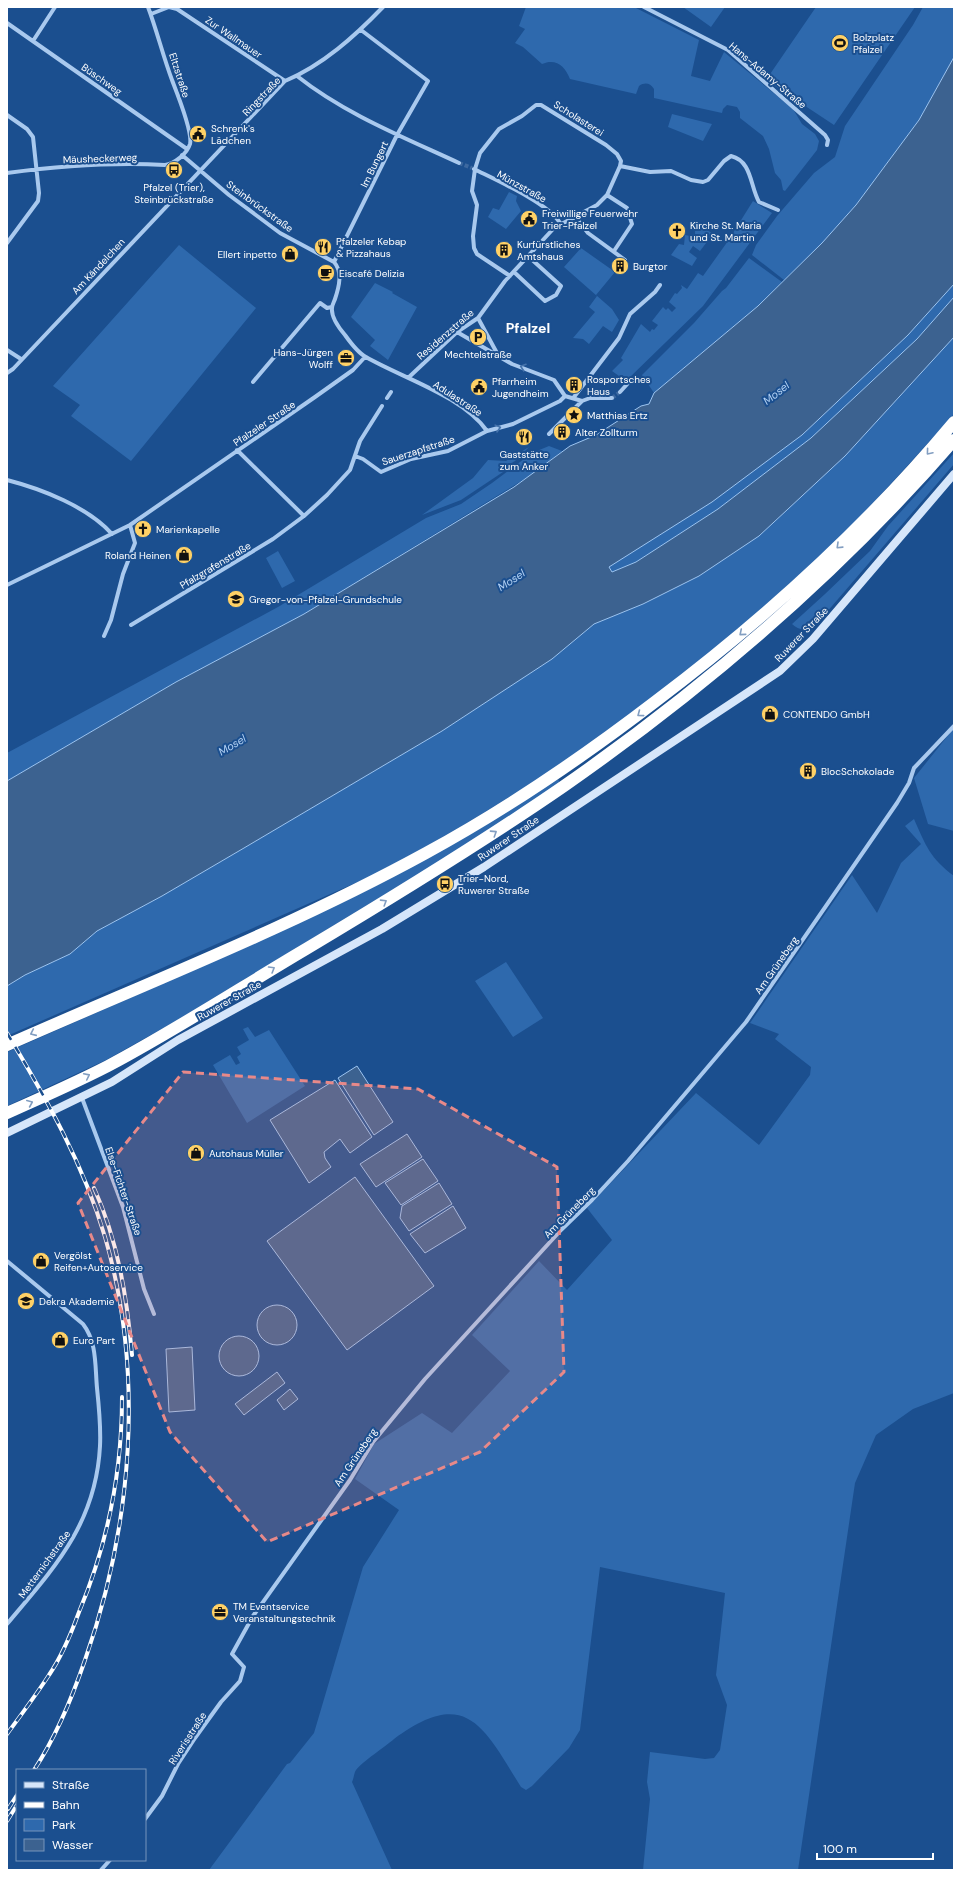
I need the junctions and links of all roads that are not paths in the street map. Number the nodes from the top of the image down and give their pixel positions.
1 (55, 7) edge
2 (148, 7) edge
3 (383, 7) edge
4 (644, 7) edge
5 (151, 14) junction
6 (7, 23) edge
7 (361, 30) junction
8 (33, 41) junction
9 (296, 76) junction
10 (285, 81) junction
11 (7, 115) edge
12 (397, 135) junction
13 (827, 145) dead end
14 (187, 149) junction
15 (182, 155) junction
16 (459, 163) tunnel mouth
17 (620, 166) junction
18 (36, 169) junction
19 (473, 169) junction
20 (201, 170) junction
21 (7, 173) edge
22 (607, 195) junction
23 (778, 210) dead end
24 (575, 216) junction
25 (560, 223) junction
26 (8, 240) edge
27 (614, 251) junction
28 (529, 257) junction
29 (624, 260) dead end
30 (334, 262) junction
31 (512, 274) junction
32 (660, 285) dead end
33 (332, 307) junction
34 (478, 318) junction
35 (457, 332) junction
36 (7, 350) edge
37 (498, 355) junction
38 (365, 357) junction
39 (21, 359) junction
40 (7, 373) edge
41 (408, 378) junction
42 (630, 381) dead end
43 (253, 382) dead end
44 (391, 392) dead end
45 (620, 392) tunnel mouth
46 (565, 396) junction
47 (574, 397) junction
48 (387, 398) dead end
49 (612, 398) tunnel mouth
50 (582, 401) junction
51 (382, 406) dead end
52 (954, 422) edge
53 (487, 432) junction
54 (549, 434) dead end
55 (954, 440) edge
56 (237, 450) junction
57 (355, 456) junction
58 (954, 474) edge
59 (7, 480) edge
60 (304, 516) junction
61 (130, 525) junction
62 (112, 534) junction
63 (7, 585) edge
64 (131, 625) dead end
65 (104, 636) dead end
66 (954, 726) edge
67 (7, 1045) edge
68 (82, 1098) junction
69 (7, 1113) edge
70 (7, 1132) edge
71 (7, 1261) edge
72 (154, 1314) dead end
73 (7, 1624) edge
74 (217, 1707) joint
75 (146, 1818) edge
76 (109, 1861) edge
77 (101, 1870) edge

1 - 8 street
2 - 5 street, Eltzstraße
3 - 7 street, Ringstraße
4 - 13 street, Hans-Adamy-Straße
5 - 10 street, Zur Wallmauer
5 - 14 street, Eltzstraße
6 - 8 street, Büschweg
7 - 9 street, Ringstraße
7 - 12 street
8 - 14 street, Büschweg
9 - 10 street, Ringstraße
9 - 12 street, Im Bungert
10 - 20 street, Ringstraße
11 - 18 street
12 - 16 street
12 - 30 street, Im Bungert
14 - 15 street, Mäusheckerweg
15 - 18 street, Mäusheckerweg
15 - 20 street
17 - 19 street, Scholasterei
17 - 22 street, Residenzstraße
17 - 23 street
18 - 21 street, Mäusheckerweg
18 - 26 street
19 - 25 street, Münzstraße
19 - 31 street
20 - 30 street, Steinbrückstraße
20 - 39 street, Am Kändelchen
22 - 24 street, Residenzstraße
22 - 27 street
24 - 25 street, Residenzstraße
24 - 27 street
25 - 28 street, Residenzstraße
27 - 29 street
28 - 31 street, Residenzstraße
28 - 31 street
30 - 33 street
31 - 34 street, Residenzstraße
32 - 47 street
33 - 38 street
33 - 43 street
34 - 35 street, Residenzstraße
34 - 37 street
35 - 37 street
35 - 41 street, Residenzstraße
36 - 39 street
46 -> 37 street
38 - 41 street
38 - 56 street, Pfalzeler Straße
39 - 40 street, Am Kändelchen
41 - 53 street, Adulastraße
42 - 45 street
44 - 48 street
46 - 47 street
53 -> 46 street
47 - 50 street
49 - 50 street
50 - 54 street
51 - 57 street, Pfalzgrafenstraße
52 -> 67 highway
53 - 57 street, Sauerzapfstraße
69 -> 55 highway
56 - 60 street
56 - 61 street, Pfalzeler Straße
57 - 60 street, Pfalzgrafenstraße
58 - 68 main road, Ruwerer Straße
59 - 62 street
60 - 64 street, Pfalzgrafenstraße
61 - 62 street, Pfalzeler Straße
61 - 65 street
62 - 63 street, Pfalzeler Straße
66 - 74 street, Am Grüneberg
68 - 70 main road, Ruwerer Straße
68 - 72 street, Else-Fichter-Straße
71 - 73 street, Metternichstraße
74 - 75 street, Riverisstraße
76 - 77 street

